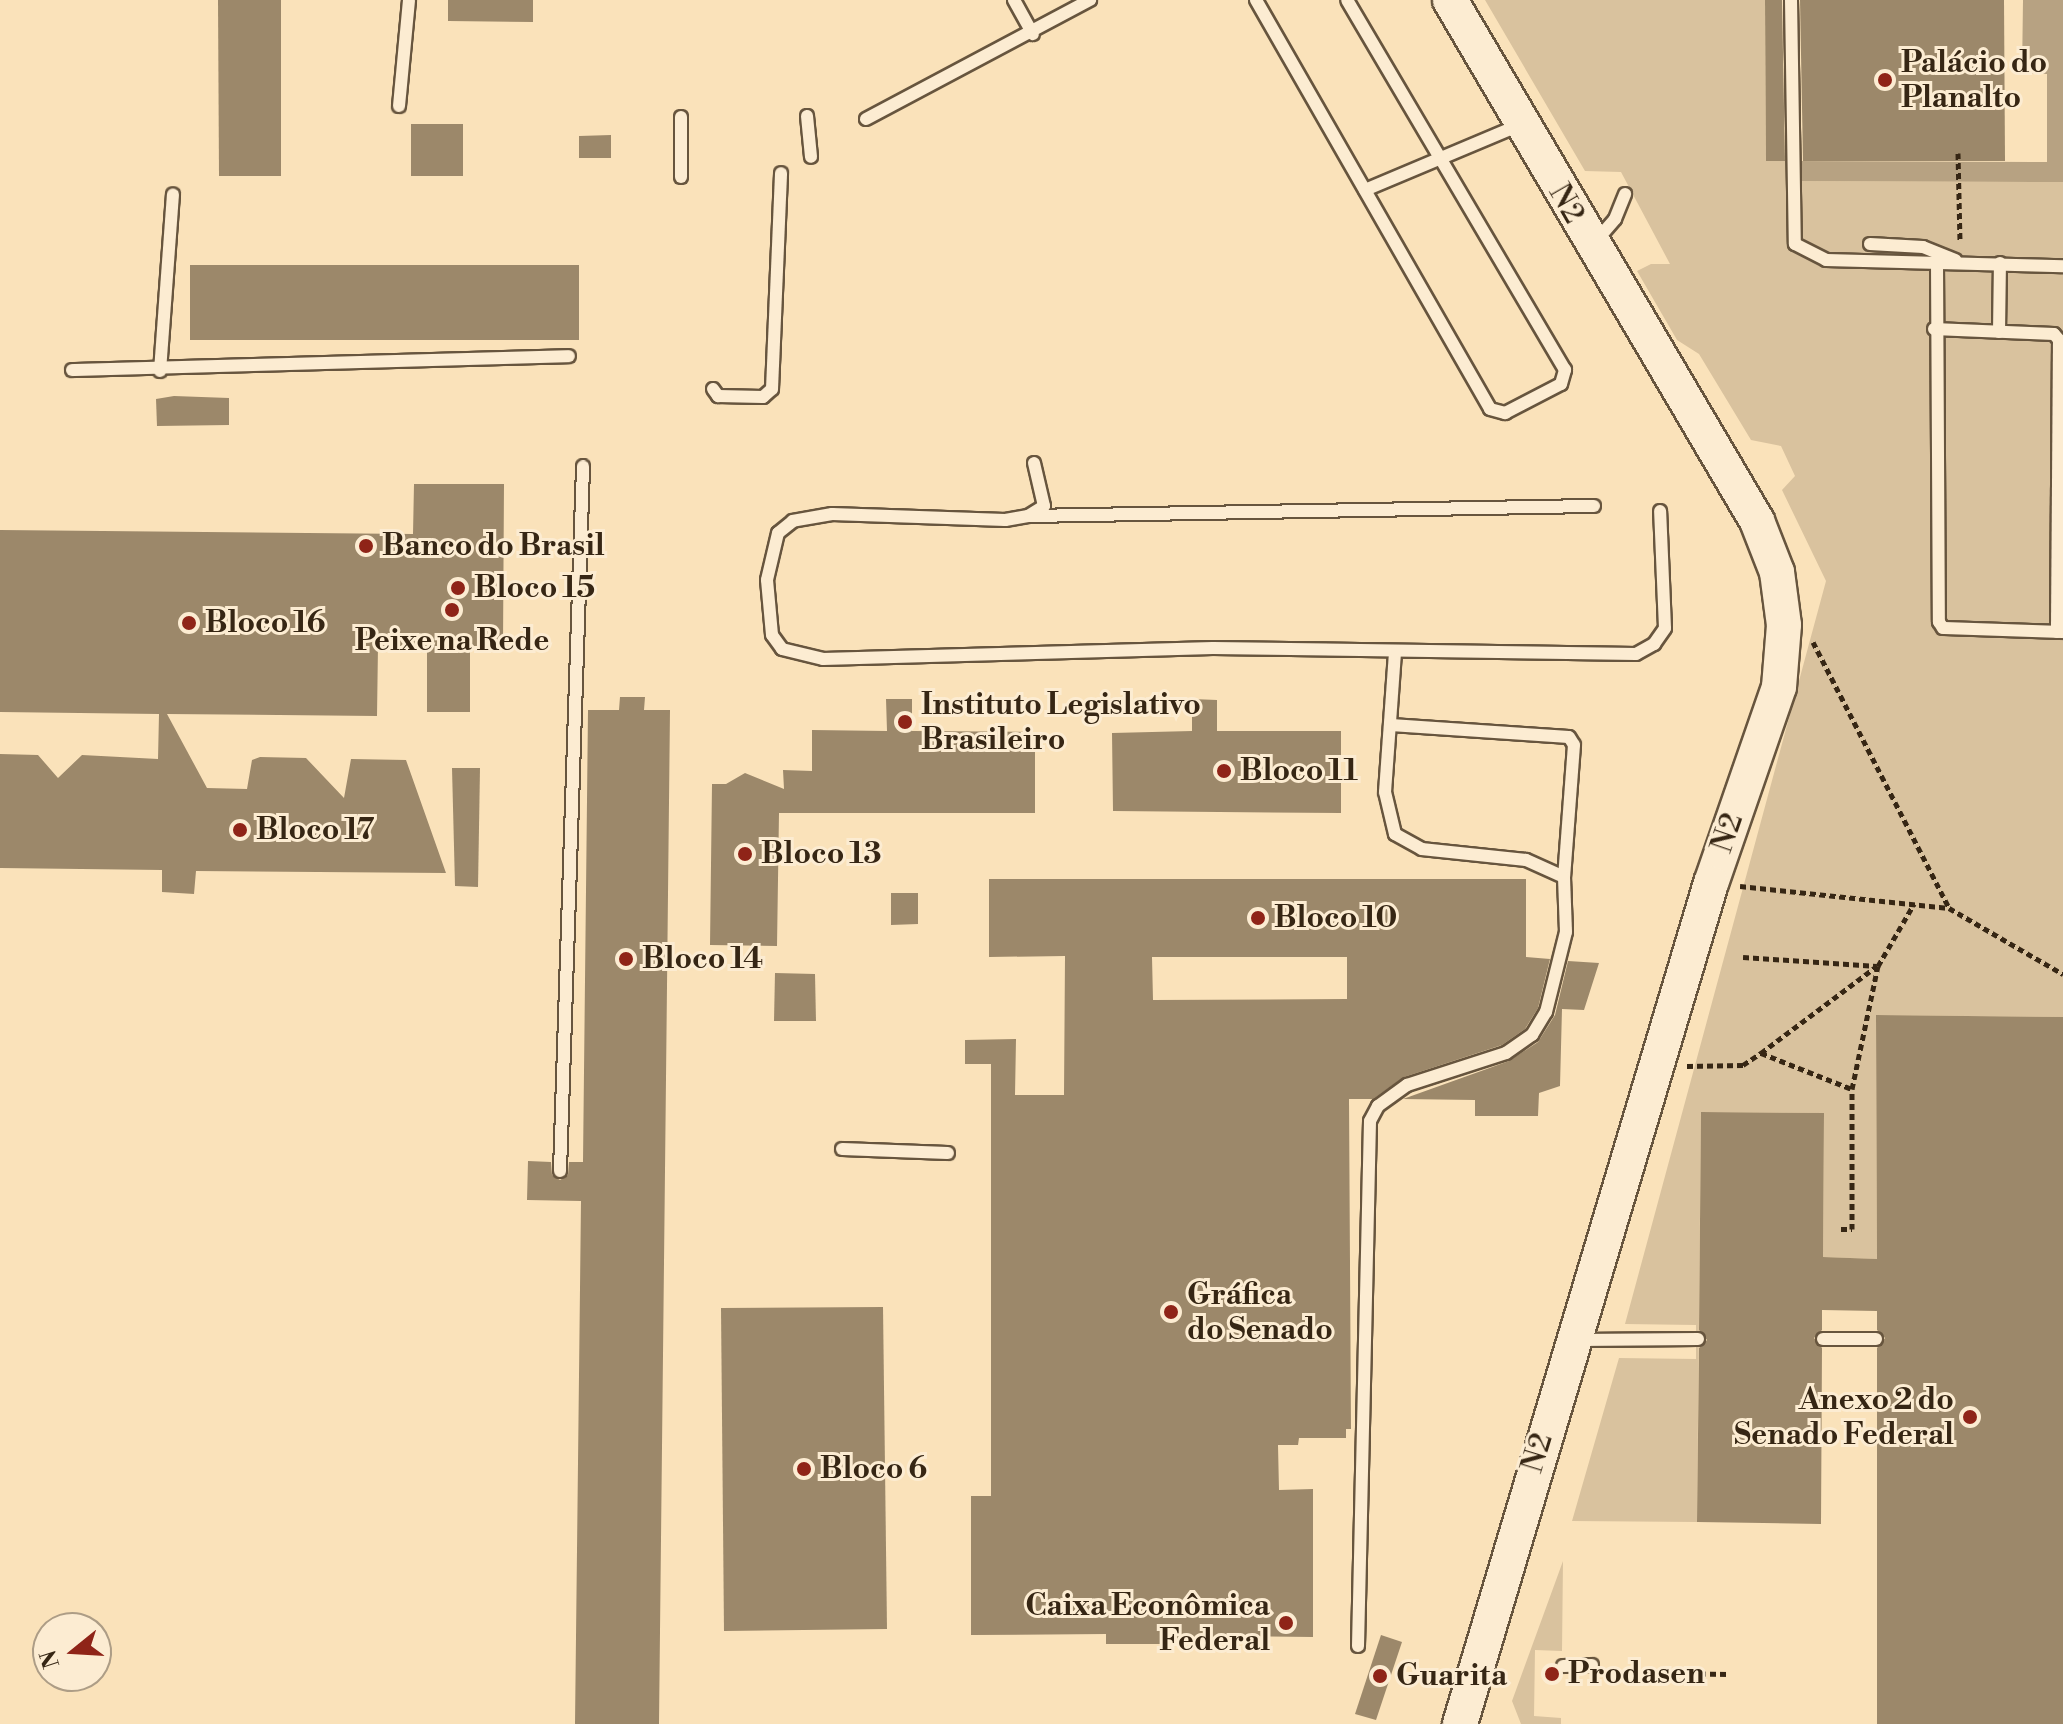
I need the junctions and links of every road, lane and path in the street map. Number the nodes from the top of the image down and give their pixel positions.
1 (409, 0) edge
2 (1014, 0) edge
3 (1090, 0) edge
4 (1256, 0) edge
5 (1347, 0) edge
6 (1450, 0) edge
7 (1791, 0) edge
8 (1033, 34) junction
9 (399, 106) dead end
10 (807, 116) dead end
11 (681, 117) dead end
12 (866, 119) dead end
13 (1520, 125) junction
14 (1958, 153) dead end
15 (811, 157) dead end
16 (1436, 159) junction
17 (781, 173) dead end
18 (681, 177) dead end
19 (1365, 190) junction
20 (173, 194) dead end
21 (1625, 194) dead end
22 (1870, 244) dead end
23 (1591, 246) junction
24 (1937, 263) junction
25 (1961, 263) junction
26 (2000, 263) junction
27 (2063, 266) edge
28 (1934, 329) junction
29 (1999, 332) junction
30 (569, 356) dead end
31 (72, 370) dead end
32 (160, 371) junction
33 (713, 389) dead end
34 (1034, 463) dead end
35 (583, 466) dead end
36 (1594, 506) dead end
37 (1660, 511) dead end
38 (1028, 516) junction
39 (1806, 628) dead end
40 (2060, 632) edge
41 (1395, 652) junction
42 (1391, 725) junction
43 (1564, 877) junction
44 (1711, 883) junction
45 (1914, 904) junction
46 (1949, 908) junction
47 (1743, 957) dead end
48 (1878, 966) junction
49 (2063, 974) edge
50 (1761, 1053) junction
51 (1656, 1066) junction
52 (1852, 1089) junction
53 (842, 1149) dead end
54 (948, 1153) dead end
55 (560, 1171) dead end
56 (1841, 1229) dead end
57 (1698, 1339) dead end
58 (1823, 1339) dead end
59 (1876, 1339) dead end
60 (1572, 1340) junction
61 (1358, 1646) dead end
62 (1592, 1665) dead end
63 (1563, 1666) dead end
64 (1660, 1673) dead end
65 (1729, 1674) dead end
66 (1460, 1724) edge

1 - 9 lane
2 - 8 lane
3 - 8 lane
4 - 19 lane
5 - 16 lane
6 - 13 main road, N2
7 - 24 lane
8 - 12 lane
10 - 15 lane
11 - 18 lane
13 - 16 lane
13 - 23 main road, N2
14 - 25 path
16 - 19 lane
16 - 19 lane
17 - 33 lane
20 - 32 lane
21 - 23 lane
22 - 25 lane
23 - 44 main road, N2
24 - 25 lane
24 - 28 lane
25 - 26 lane
26 - 27 lane
26 - 29 lane
28 - 29 lane
28 - 40 lane
29 - 40 lane
30 - 32 lane
31 - 32 lane
34 - 38 lane
35 - 55 lane
36 - 38 lane
37 - 41 lane
38 - 41 lane
39 - 46 path
41 - 42 lane
42 - 43 lane
42 - 43 lane
43 - 61 lane
44 - 45 path
44 - 51 main road, N2
45 - 46 path
45 - 48 path
46 - 49 path
47 - 48 path
48 - 50 path
48 - 52 path
50 - 51 path
50 - 52 path
51 - 60 main road, N2
52 - 56 path
53 - 54 lane
57 - 60 lane
58 - 59 lane
60 - 66 main road, N2
62 - 63 lane
64 - 65 path, bridge

